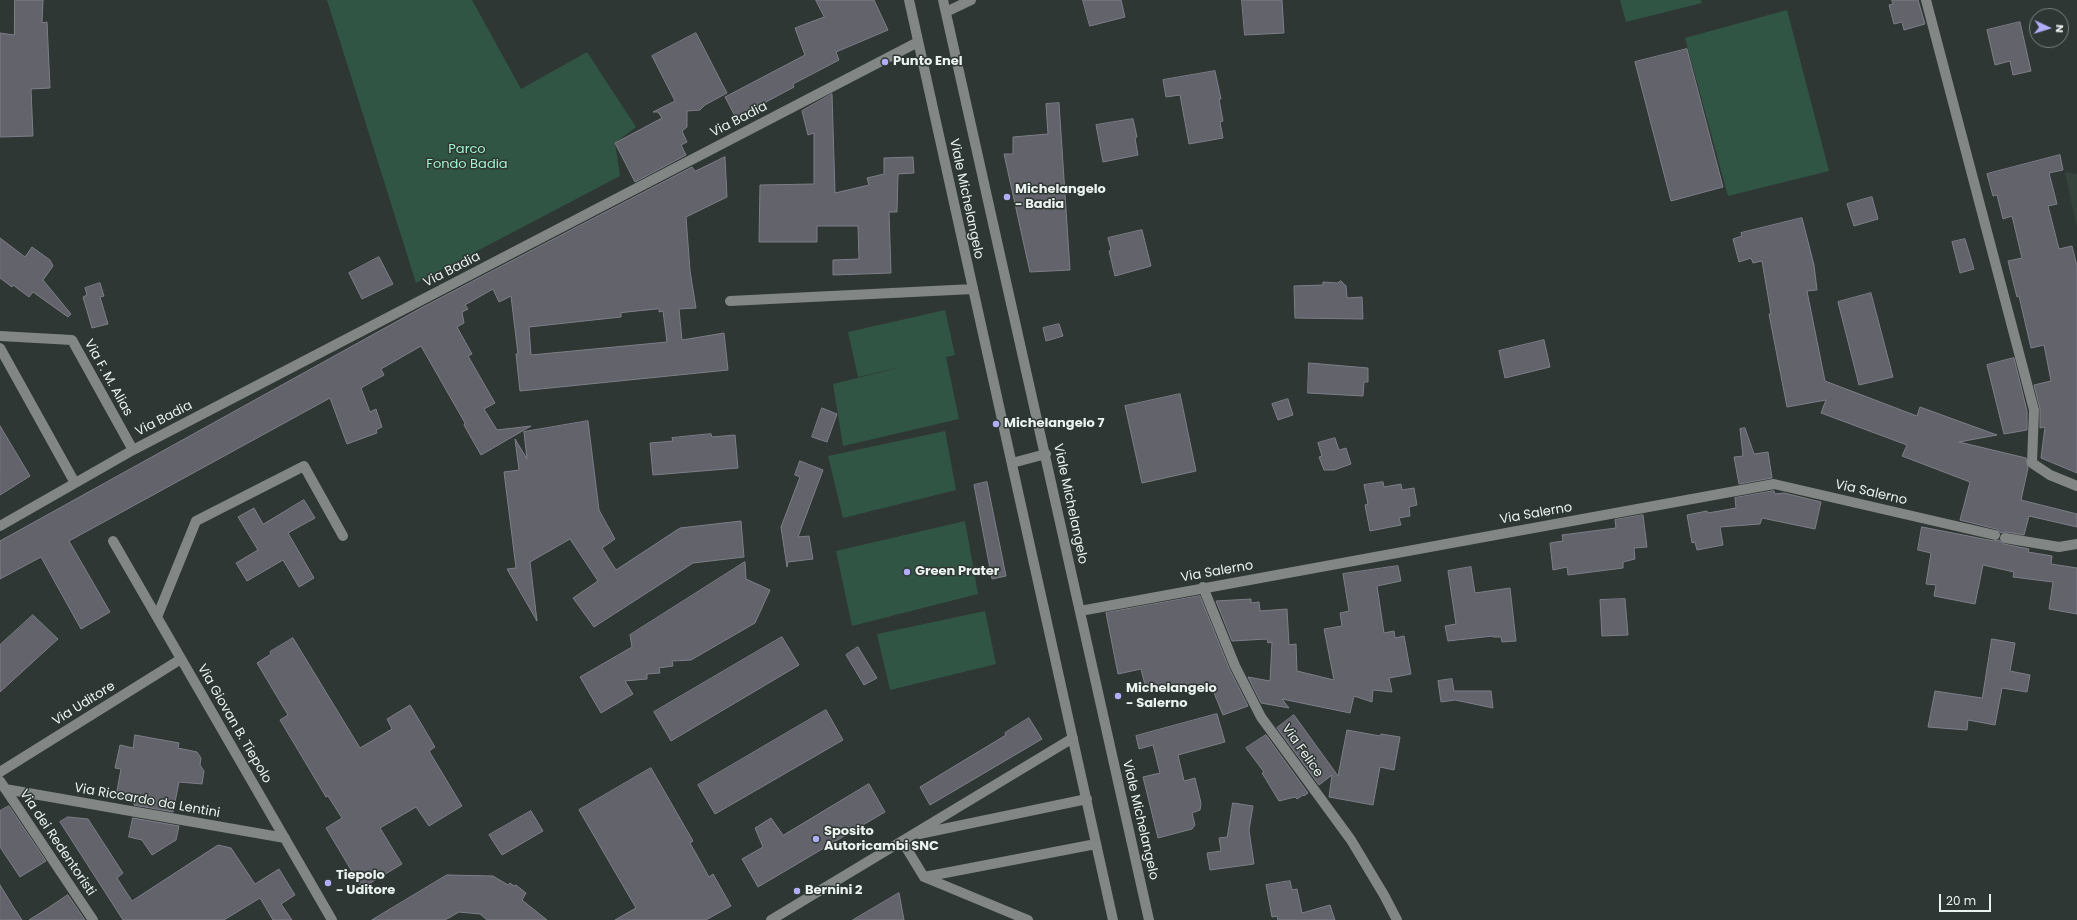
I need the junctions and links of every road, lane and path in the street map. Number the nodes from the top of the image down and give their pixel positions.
1 (909, 0) edge
2 (943, 0) edge
3 (971, 0) edge
4 (1926, 0) edge
5 (946, 12) junction
6 (918, 42) junction
7 (973, 289) junction
8 (730, 301) dead end
9 (0, 336) edge
10 (0, 348) edge
11 (133, 450) junction
12 (1046, 454) junction
13 (1012, 462) junction
14 (75, 483) junction
15 (2077, 486) edge
16 (0, 526) edge
17 (343, 536) dead end
18 (113, 541) dead end
19 (2077, 544) edge
20 (1203, 587) junction
21 (1080, 611) junction
22 (157, 617) junction
23 (181, 659) junction
24 (1073, 738) junction
25 (0, 772) edge
26 (3, 785) edge
27 (1087, 799) junction
28 (285, 838) junction
29 (906, 838) junction
30 (1096, 844) junction
31 (924, 877) junction
32 (93, 920) edge
33 (332, 920) edge
34 (771, 920) edge
35 (1028, 920) edge
36 (1113, 920) edge
37 (1149, 920) edge
38 (1396, 920) edge

1 - 6 street, Viale Michelangelo
2 - 5 street, Viale Michelangelo
3 - 5 street
4 - 15 street
5 - 12 street, Viale Michelangelo
6 - 7 street, Viale Michelangelo
6 - 11 street, Via Badia
7 - 8 street
7 - 13 street, Viale Michelangelo
9 - 11 street, Via F. M. Alias
10 - 14 street
11 - 14 street, Via Badia
12 - 13 street
12 - 21 street, Viale Michelangelo
13 - 24 street, Viale Michelangelo
14 - 16 street, Via Badia
17 - 22 street
18 - 22 street, Via Giovan B. Tiepolo
19 - 20 street, Via Salerno
20 - 21 street, Via Salerno
20 - 38 street, Via Felice
21 - 37 street, Viale Michelangelo
22 - 23 street, Via Giovan B. Tiepolo
23 - 25 street, Via Uditore
23 - 28 street, Via Giovan B. Tiepolo
24 - 27 street, Viale Michelangelo
24 - 29 street
26 - 28 street, Via Riccardo da Lentini
26 - 32 street, Via dei Redentoristi
27 - 29 street
27 - 30 street, Viale Michelangelo
28 - 33 street, Via Giovan B. Tiepolo
29 - 31 street
29 - 34 street
30 - 31 street
30 - 36 street, Viale Michelangelo
31 - 35 street

